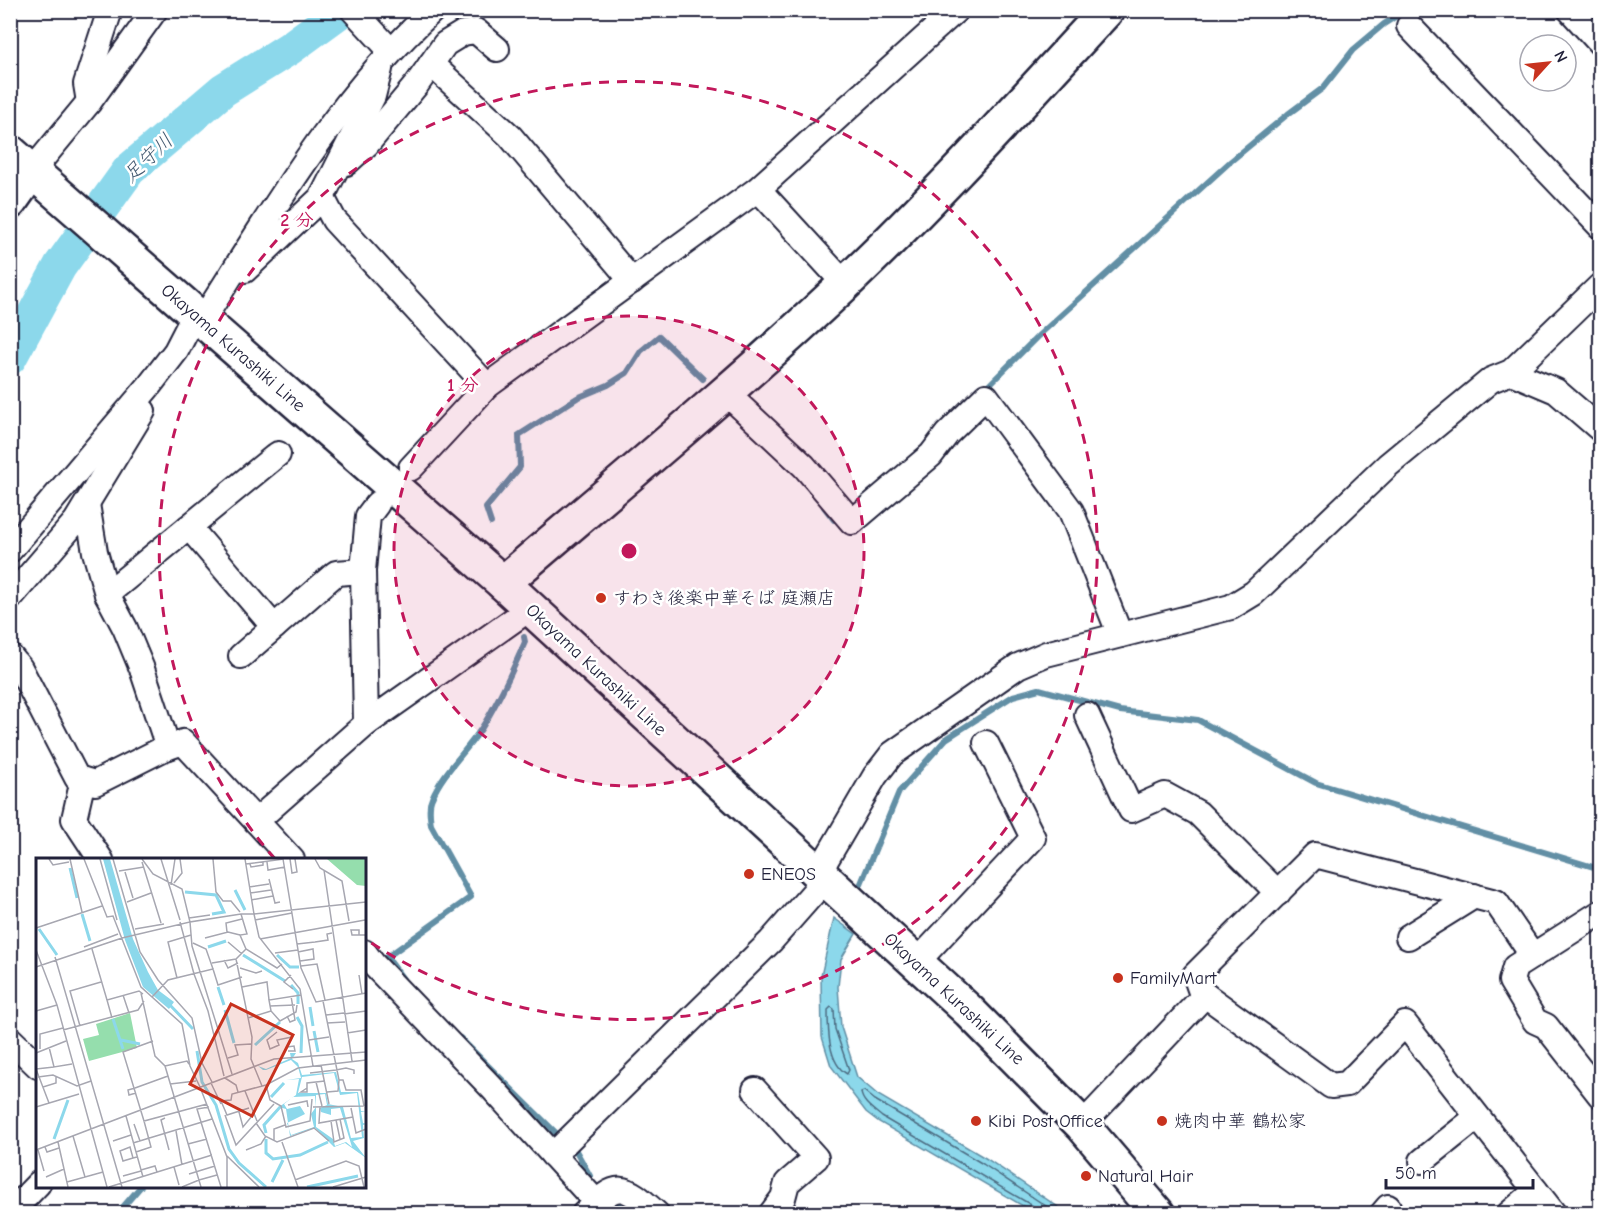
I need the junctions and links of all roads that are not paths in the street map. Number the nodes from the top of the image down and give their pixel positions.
1 (110, 10) edge
2 (155, 10) edge
3 (353, 10) edge
4 (433, 10) edge
5 (956, 10) edge
6 (1107, 10) edge
7 (1570, 10) edge
8 (1409, 26) dead end
9 (1600, 43) edge
10 (497, 49) dead end
11 (386, 52) junction
12 (431, 64) junction
13 (89, 102) junction
14 (29, 169) edge
15 (335, 172) junction
16 (758, 189) junction
17 (322, 197) junction
18 (10, 202) edge
19 (1600, 226) edge
20 (632, 281) junction
21 (845, 284) junction
22 (1600, 286) edge
23 (199, 310) junction
24 (176, 351) junction
25 (1510, 372) junction
26 (487, 386) junction
27 (724, 392) junction
28 (1600, 429) edge
29 (278, 454) dead end
30 (411, 468) dead end
31 (87, 504) junction
32 (377, 504) dead end
33 (189, 527) junction
34 (10, 550) edge
35 (363, 571) junction
36 (503, 583) junction
37 (107, 594) junction
38 (10, 598) edge
39 (529, 609) junction
40 (274, 627) junction
41 (1120, 635) junction
42 (10, 656) edge
43 (241, 656) dead end
44 (1087, 715) dead end
45 (366, 724) junction
46 (986, 743) dead end
47 (168, 747) junction
48 (83, 780) junction
49 (256, 821) junction
50 (100, 858) edge
51 (290, 858) edge
52 (828, 883) junction
53 (1278, 893) junction
54 (1474, 897) junction
55 (1600, 913) edge
56 (1408, 937) dead end
57 (366, 955) edge
58 (1533, 956) junction
59 (915, 963) junction
60 (1205, 995) junction
61 (10, 1039) edge
62 (36, 1064) edge
63 (755, 1090) dead end
64 (1600, 1095) edge
65 (1477, 1117) junction
66 (1082, 1125) junction
67 (562, 1147) junction
68 (1422, 1161) dead end
69 (36, 1186) edge
70 (1536, 1191) junction
71 (590, 1208) edge
72 (10, 1214) edge
73 (657, 1214) edge
74 (771, 1214) edge
75 (1158, 1214) edge
76 (1509, 1214) edge
77 (1554, 1214) edge

1 - 13 street
2 - 13 street
3 - 11 street
4 - 11 street
5 - 16 street
6 - 21 main road
7 - 9 street
8 - 19 street
10 - 12 street
11 - 15 street
11 - 23 street
12 - 15 street
12 - 20 street
13 - 14 street
14 - 18 main road
14 - 23 main road, Okayama Kurashiki Line
15 - 17 street
16 - 20 street
16 - 21 street
17 - 23 street
17 - 26 street
20 - 26 street
21 - 27 main road
22 - 25 street
23 - 24 street
23 - 36 main road, Okayama Kurashiki Line
24 - 31 street
24 - 34 street
25 - 28 street
25 - 41 street
26 - 30 street
27 - 36 main road
27 - 41 street
29 - 33 street
31 - 37 street
31 - 38 street
32 - 35 street
33 - 37 street
33 - 40 street
35 - 40 street
35 - 45 street
36 - 39 main road, Okayama Kurashiki Line
37 - 47 street
39 - 45 street
39 - 52 main road, Okayama Kurashiki Line
40 - 43 street
41 - 52 street
42 - 48 street
44 - 53 street
45 - 49 street
46 - 59 street
47 - 48 street
47 - 49 street
48 - 50 street
49 - 51 street
52 - 59 main road, Okayama Kurashiki Line
52 - 67 street
53 - 54 street
53 - 60 street
54 - 56 street
54 - 58 street
55 - 58 street
57 - 67 street
58 - 64 street
59 - 66 main road, Okayama Kurashiki Line
60 - 65 street
60 - 66 street
61 - 62 street
63 - 74 street
65 - 68 street
65 - 70 street
66 - 75 main road, Okayama Kurashiki Line
67 - 71 street
69 - 72 street
70 - 76 street
70 - 77 street
71 - 73 street

